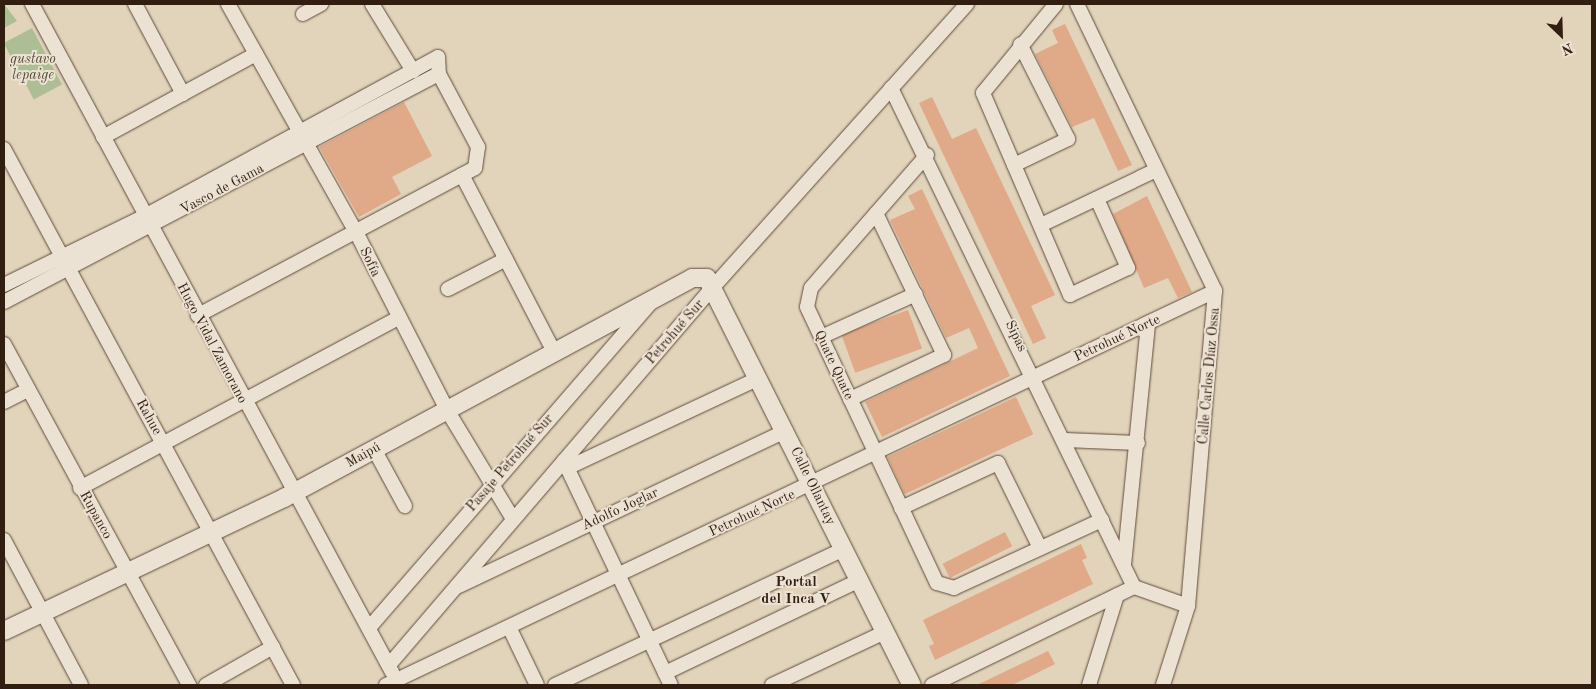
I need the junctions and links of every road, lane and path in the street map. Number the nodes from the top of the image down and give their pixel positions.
1 (32, 4) edge
2 (135, 4) edge
3 (228, 4) edge
4 (321, 4) edge
5 (372, 4) edge
6 (967, 4) edge
7 (1056, 4) edge
8 (1077, 4) edge
9 (303, 14) dead end
10 (1020, 44) junction
11 (256, 54) junction
12 (413, 71) junction
13 (439, 74) junction
14 (891, 88) junction
15 (183, 94) junction
16 (297, 131) junction
17 (103, 137) junction
18 (304, 144) junction
19 (4, 149) edge
20 (927, 155) junction
21 (1014, 166) junction
22 (1156, 170) junction
23 (462, 175) junction
24 (1097, 199) junction
25 (876, 213) junction
26 (148, 221) junction
27 (1043, 224) junction
28 (355, 230) junction
29 (61, 257) junction
30 (506, 259) junction
31 (68, 271) junction
32 (4, 284) edge
33 (714, 286) junction
34 (448, 289) dead end
35 (1214, 291) junction
36 (916, 294) junction
37 (653, 300) junction
38 (4, 302) edge
39 (198, 315) junction
40 (398, 318) junction
41 (1148, 324) junction
42 (821, 337) junction
43 (4, 344) edge
44 (554, 352) junction
45 (1036, 377) junction
46 (759, 378) junction
47 (28, 390) junction
48 (850, 399) junction
49 (243, 400) junction
50 (4, 402) edge
51 (447, 410) junction
52 (786, 431) junction
53 (1065, 440) junction
54 (162, 442) junction
55 (1138, 444) junction
56 (374, 450) junction
57 (876, 454) junction
58 (566, 464) junction
59 (491, 485) junction
60 (812, 485) junction
61 (80, 488) junction
62 (294, 493) junction
63 (405, 506) dead end
64 (901, 508) junction
65 (513, 519) junction
66 (1102, 520) junction
67 (591, 522) junction
68 (211, 534) junction
69 (4, 540) edge
70 (1040, 548) junction
71 (844, 549) junction
72 (1124, 565) junction
73 (129, 575) junction
74 (619, 576) junction
75 (860, 580) junction
76 (1134, 587) junction
77 (454, 589) junction
78 (1117, 595) junction
79 (1188, 606) junction
80 (42, 613) junction
81 (369, 628) junction
82 (510, 629) junction
83 (4, 631) edge
84 (885, 632) junction
85 (648, 639) junction
86 (273, 648) junction
87 (389, 665) junction
88 (668, 679) edge
89 (391, 682) edge
90 (81, 685) edge
91 (189, 685) edge
92 (206, 685) edge
93 (293, 685) edge
94 (537, 685) edge
95 (555, 685) edge
96 (772, 685) edge
97 (912, 685) edge
98 (932, 685) edge
99 (1089, 685) edge
100 (1162, 685) edge

1 - 17 street, Hugo Vidal Zamorano
2 - 15 street
3 - 11 street, Sofía
4 - 9 street
5 - 12 street
6 - 14 street, Petrohué Sur
7 - 10 street
8 - 22 street, Calle Carlos Díaz Ossa
10 - 21 street
10 - 21 street
11 - 15 street
11 - 16 street, Sofía
12 - 13 street, Vasco de Gama
12 - 16 street, Vasco de Gama
13 - 18 street, Vasco de Gama
13 - 23 street
14 - 20 street, Sipas
14 - 33 street, Petrohué Sur
15 - 17 street
16 - 18 street, Sofía
16 - 26 street, Vasco de Gama
17 - 26 street, Hugo Vidal Zamorano
18 - 26 street, Vasco de Gama
18 - 28 street, Sofía
19 - 29 street, Rahue
20 - 25 street, Quate Quate
20 - 45 street, Sipas
21 - 27 street
22 - 24 street
22 - 35 street, Calle Carlos Díaz Ossa
23 - 28 street
23 - 30 street
24 - 27 street
24 - 27 street
25 - 36 street
25 - 42 street, Quate Quate
26 - 29 street, Vasco de Gama
26 - 31 street, Vasco de Gama
26 - 39 street, Hugo Vidal Zamorano
28 - 39 street
28 - 40 street, Sofía
29 - 31 street, Rahue
29 - 32 street, Vasco de Gama
30 - 34 street
30 - 44 street
31 - 38 street, Vasco de Gama
31 - 54 street, Rahue
33 - 37 street, Maipú
33 - 46 street, Calle Ollantay
33 - 58 street, Petrohué Sur
35 - 41 street, Petrohué Norte
35 - 79 street, Calle Carlos Díaz Ossa
36 - 42 street
36 - 48 street
37 - 44 street, Maipú
37 - 59 street, Pasaje Petrohué Sur
39 - 49 street, Hugo Vidal Zamorano
40 - 49 street
40 - 51 street, Sofía
41 - 45 street, Petrohué Norte
41 - 55 street
42 - 48 street, Quate Quate
43 - 47 street, Rupanco
44 - 51 street, Maipú
45 - 53 street, Sipas
45 - 57 street, Petrohué Norte
46 - 52 street, Calle Ollantay
46 - 58 street
47 - 50 street
47 - 61 street, Rupanco
48 - 57 street, Quate Quate
49 - 54 street
49 - 62 street, Hugo Vidal Zamorano
51 - 56 street, Maipú
51 - 59 street, Sofía
52 - 60 street, Calle Ollantay
52 - 67 street, Adolfo Joglar
53 - 55 street
53 - 66 street, Sipas
54 - 61 street
54 - 68 street, Rahue
55 - 72 street
56 - 62 street, Maipú
56 - 63 street
57 - 60 street, Petrohué Norte
57 - 64 street, Quate Quate
58 - 65 street, Petrohué Sur
58 - 67 street
59 - 65 street, Sofía
59 - 81 street, Pasaje Petrohué Sur
60 - 71 street, Calle Ollantay
60 - 74 street, Petrohué Norte
61 - 73 street, Rupanco
62 - 68 street, Maipú
62 - 81 street, Hugo Vidal Zamorano
64 - 70 street, Quate Quate
64 - 70 street
65 - 77 street, Petrohué Sur
66 - 70 street
66 - 72 street, Sipas
67 - 74 street
67 - 77 street, Adolfo Joglar
68 - 73 street, Maipú
68 - 86 street, Rahue
69 - 80 street
71 - 75 street, Calle Ollantay
71 - 85 street
72 - 76 street, Sipas
73 - 80 street, Maipú
73 - 91 street, Rupanco
74 - 82 street, Petrohué Norte
74 - 85 street
75 - 84 street, Calle Ollantay
75 - 88 street
76 - 78 street
76 - 79 street
77 - 87 street, Petrohué Sur
78 - 98 street
78 - 99 street
79 - 100 street, Calle Carlos Díaz Ossa
80 - 83 street, Maipú
80 - 90 street
81 - 87 street, Hugo Vidal Zamorano
82 - 89 street, Petrohué Norte
82 - 94 street
84 - 96 street
84 - 97 street, Calle Ollantay
85 - 88 street
85 - 95 street
86 - 92 street
86 - 93 street, Rahue
87 - 89 street, Hugo Vidal Zamorano

